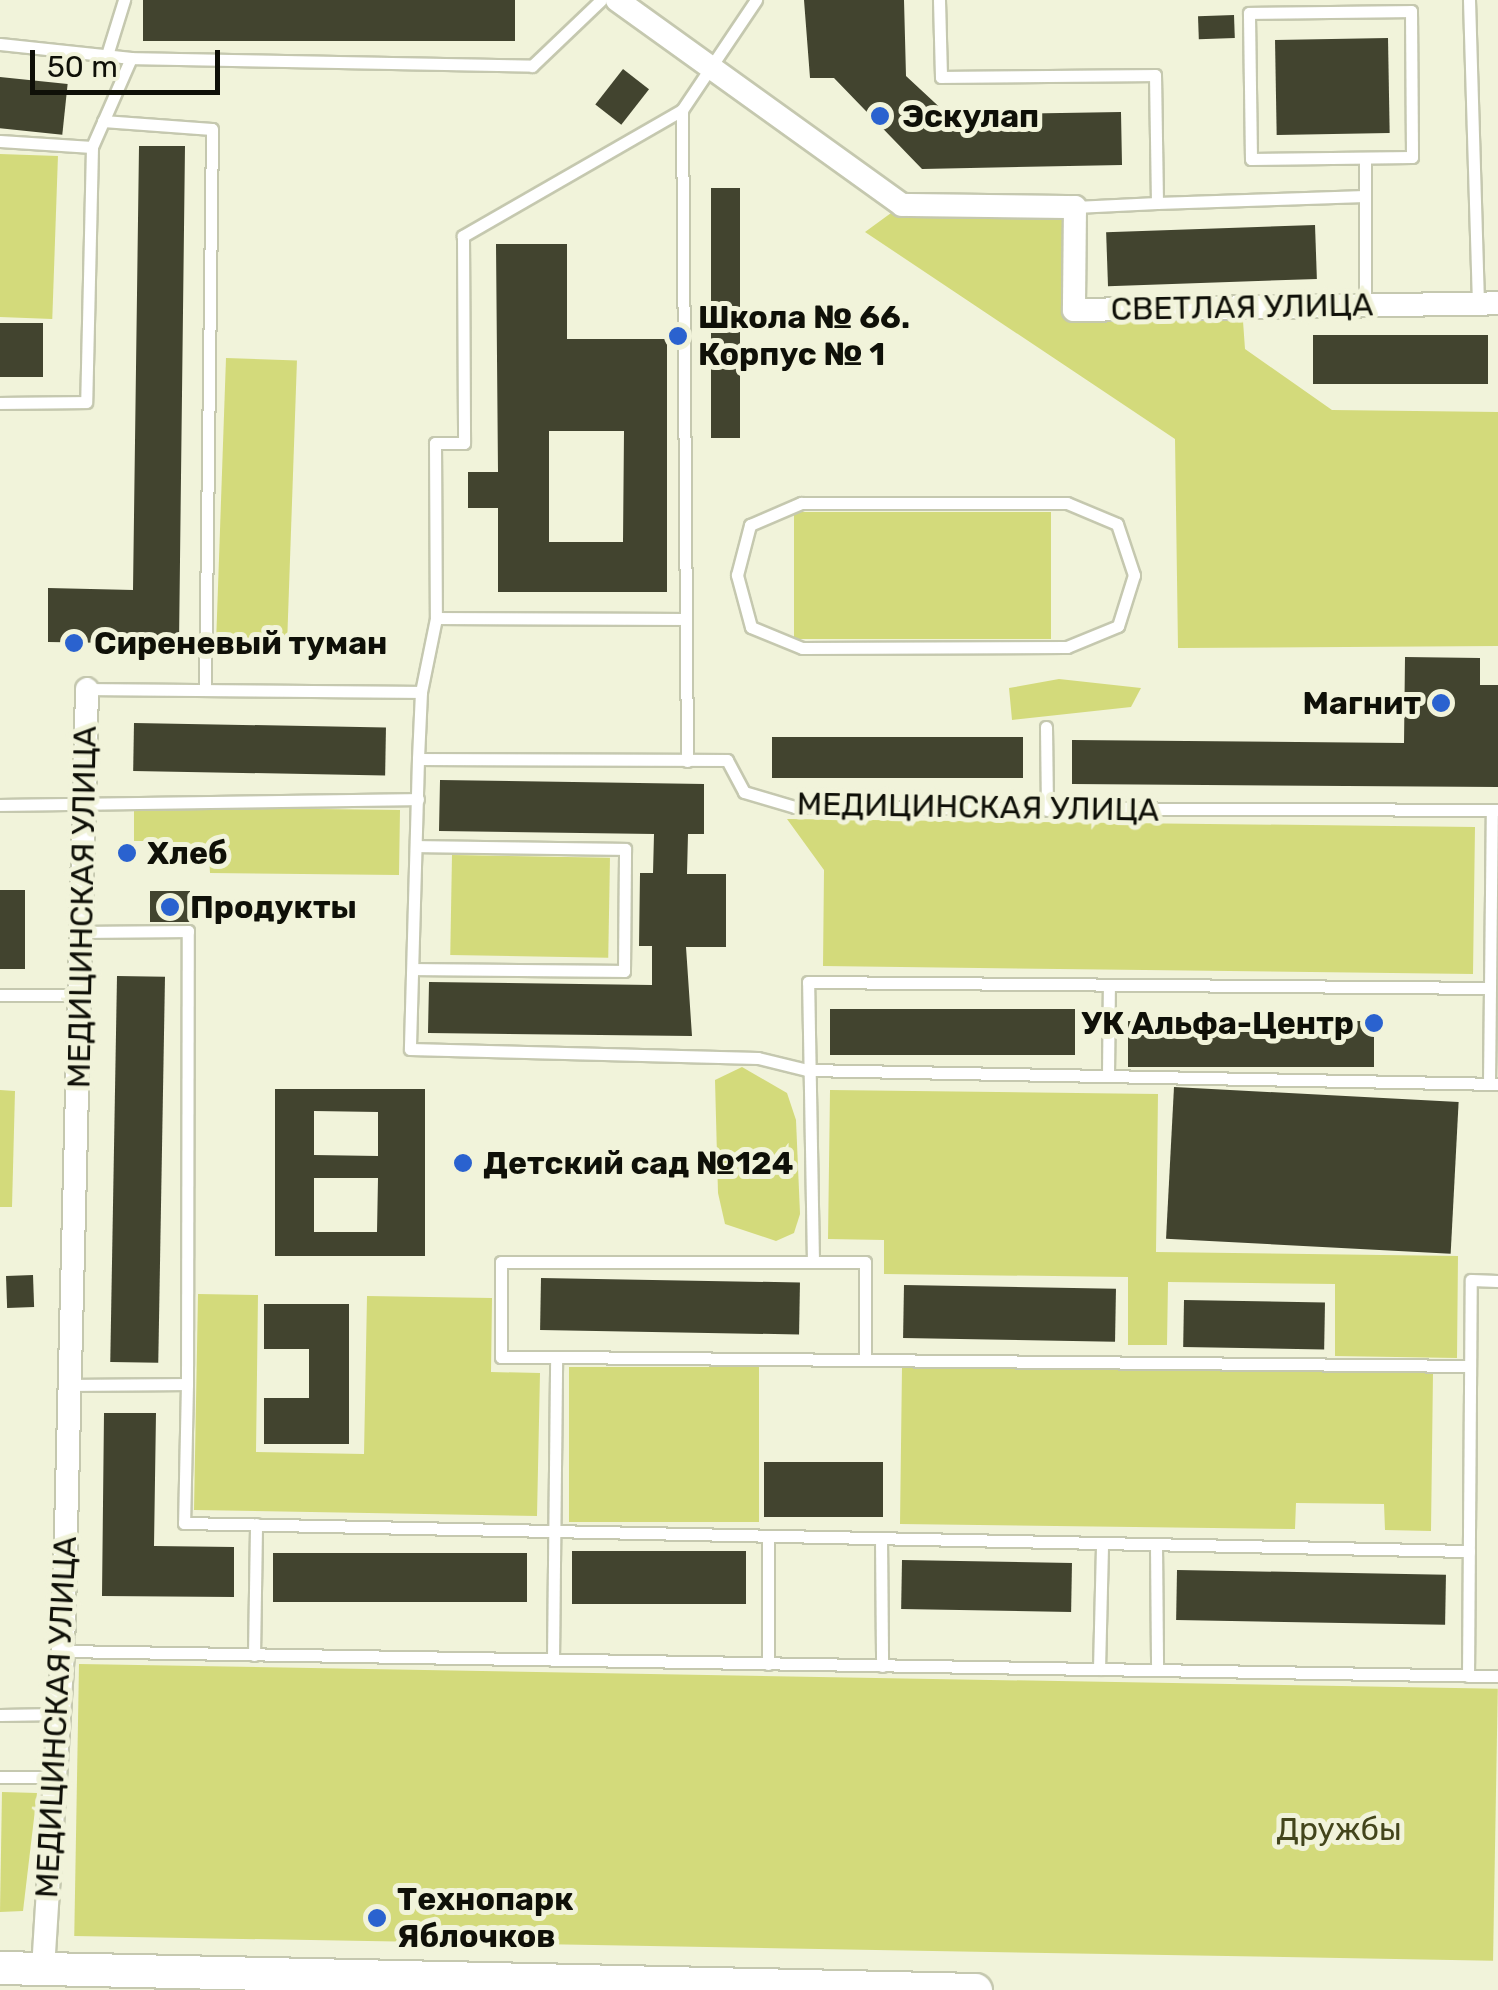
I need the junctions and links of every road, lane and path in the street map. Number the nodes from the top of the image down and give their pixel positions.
1 (124, 0) edge
2 (601, 0) edge
3 (618, 0) edge
4 (756, 0) edge
5 (939, 0) edge
6 (1468, 0) edge
7 (0, 44) edge
8 (107, 55) junction
9 (131, 58) junction
10 (710, 75) junction
11 (682, 110) junction
12 (103, 121) junction
13 (0, 142) edge
14 (92, 147) junction
15 (1365, 158) junction
16 (1365, 196) junction
17 (1157, 203) junction
18 (1075, 207) junction
19 (1488, 303) edge
20 (1365, 304) junction
21 (0, 403) edge
22 (436, 618) junction
23 (684, 619) junction
24 (1067, 647) joint
25 (87, 688) joint
26 (205, 690) junction
27 (420, 692) junction
28 (1046, 726) dead end
29 (418, 760) junction
30 (687, 761) junction
31 (84, 798) junction
32 (418, 799) junction
33 (0, 804) edge
34 (1047, 810) junction
35 (1495, 812) edge
36 (416, 846) junction
37 (81, 932) junction
38 (412, 969) junction
39 (1108, 985) junction
40 (1489, 988) junction
41 (0, 995) edge
42 (80, 995) junction
43 (807, 1070) junction
44 (1108, 1074) junction
45 (1493, 1084) edge
46 (813, 1262) junction
47 (1498, 1281) edge
48 (556, 1357) junction
49 (865, 1359) junction
50 (1469, 1366) junction
51 (187, 1384) junction
52 (70, 1385) junction
53 (256, 1524) junction
54 (552, 1531) junction
55 (768, 1536) junction
56 (881, 1539) junction
57 (1102, 1544) junction
58 (1156, 1545) junction
59 (1468, 1551) junction
60 (63, 1652) junction
61 (254, 1655) junction
62 (553, 1660) junction
63 (768, 1664) junction
64 (882, 1666) junction
65 (1099, 1670) junction
66 (1156, 1670) junction
67 (1468, 1676) junction
68 (1498, 1676) edge
69 (59, 1714) junction
70 (0, 1715) edge
71 (0, 1776) edge
72 (55, 1777) junction
73 (0, 1968) edge
74 (44, 1969) junction
75 (258, 1982) edge
76 (400, 1983) edge
77 (610, 1986) edge
78 (976, 1990) edge

1 - 8 lane
2 - 9 lane
3 - 10 street
4 - 10 lane
5 - 17 lane
6 - 19 lane
7 - 8 lane
8 - 9 lane
9 - 12 lane
10 - 11 lane
10 - 18 street
11 - 22 lane
11 - 23 lane
12 - 14 lane
12 - 26 lane
13 - 14 lane
14 - 21 lane
15 - 15 lane
15 - 16 lane
16 - 17 lane
16 - 20 lane
17 - 18 lane
18 - 20 street, СВЕТЛАЯ УЛИЦА
19 - 20 street, СВЕТЛАЯ УЛИЦА
22 - 23 lane
22 - 27 lane
23 - 30 lane
24 - 24 lane
25 - 26 lane, МЕДИЦИНСКАЯ УЛИЦА
25 - 31 street, МЕДИЦИНСКАЯ УЛИЦА
26 - 27 lane, МЕДИЦИНСКАЯ УЛИЦА
27 - 29 lane
28 - 34 lane
29 - 30 lane, МЕДИЦИНСКАЯ УЛИЦА
29 - 32 lane
30 - 34 lane, МЕДИЦИНСКАЯ УЛИЦА
31 - 32 lane
31 - 33 lane
31 - 37 street, МЕДИЦИНСКАЯ УЛИЦА
32 - 36 lane
34 - 35 lane, МЕДИЦИНСКАЯ УЛИЦА
35 - 40 lane
36 - 38 lane
36 - 38 lane
37 - 42 street, МЕДИЦИНСКАЯ УЛИЦА
37 - 51 lane
38 - 43 lane
39 - 40 lane
39 - 43 lane
39 - 44 lane
40 - 45 lane
41 - 42 lane
42 - 52 street, МЕДИЦИНСКАЯ УЛИЦА
43 - 44 lane
43 - 46 lane
44 - 45 lane
46 - 48 lane
46 - 49 lane
47 - 50 lane
48 - 49 lane
48 - 54 lane
49 - 50 lane
50 - 59 lane
51 - 52 lane
51 - 53 lane
52 - 60 street, МЕДИЦИНСКАЯ УЛИЦА
53 - 54 lane
53 - 61 lane
54 - 55 lane
54 - 62 lane
55 - 56 lane
55 - 63 lane
56 - 57 lane
56 - 64 lane
57 - 58 lane
57 - 65 lane
58 - 59 lane
58 - 66 lane
59 - 67 lane
60 - 61 lane
60 - 69 street, МЕДИЦИНСКАЯ УЛИЦА
61 - 62 lane
62 - 63 lane
63 - 64 lane
64 - 65 lane
65 - 66 lane
66 - 67 lane
67 - 68 lane
69 - 70 lane
69 - 72 street, МЕДИЦИНСКАЯ УЛИЦА
71 - 72 lane
72 - 74 street, МЕДИЦИНСКАЯ УЛИЦА
73 - 74 main road
74 - 75 main road
75 - 76 main road
76 - 77 main road
77 - 78 main road

